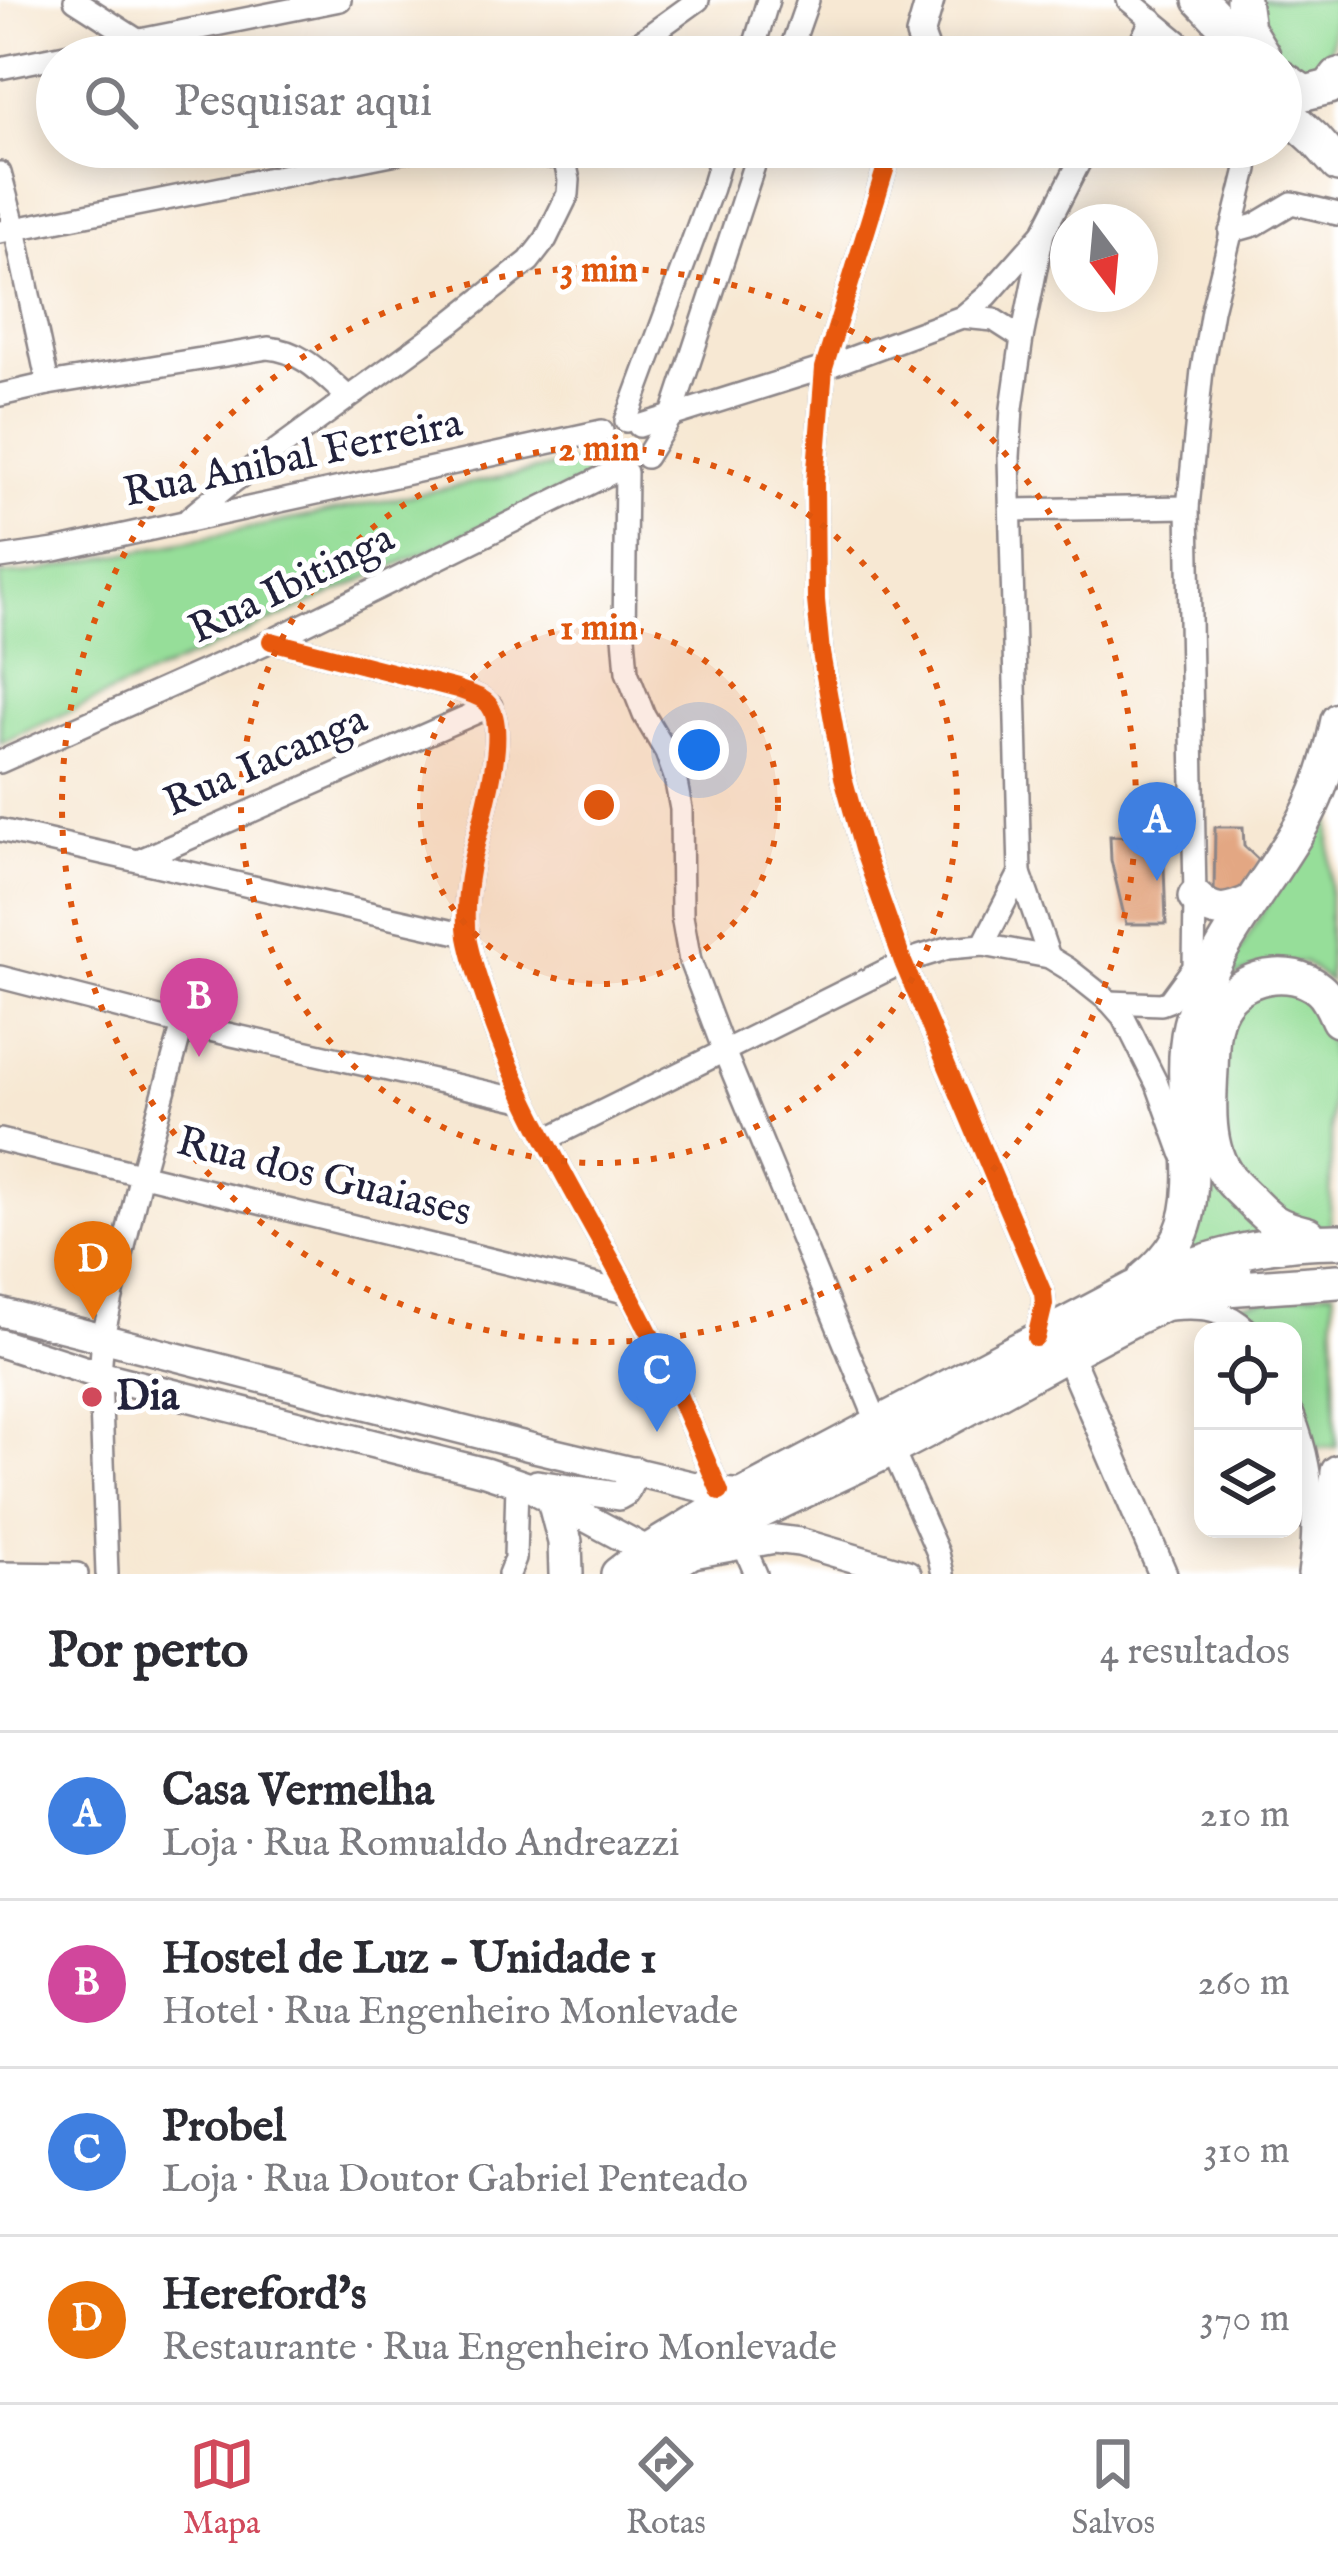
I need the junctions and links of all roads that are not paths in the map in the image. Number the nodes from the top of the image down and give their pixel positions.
1 (74, 0) edge
2 (340, 0) edge
3 (768, 0) edge
4 (808, 0) edge
5 (1128, 0) edge
6 (1200, 0) edge
7 (1243, 0) edge
8 (689, 2) edge
9 (937, 2) edge
10 (1152, 19) junction
11 (92, 36) edge
12 (131, 36) edge
13 (164, 36) edge
14 (646, 36) edge
15 (757, 36) edge
16 (795, 36) edge
17 (920, 36) edge
18 (1144, 36) edge
19 (1172, 36) edge
20 (1229, 36) edge
21 (1251, 36) edge
22 (36, 61) edge
23 (0, 68) edge
24 (1338, 75) edge
25 (1302, 92) edge
26 (1302, 129) edge
27 (1338, 165) edge
28 (321, 168) edge
29 (571, 168) edge
30 (718, 168) edge
31 (753, 168) edge
32 (886, 168) edge
33 (1076, 168) edge
34 (1247, 168) edge
35 (0, 173) edge
36 (1338, 214) edge
37 (8, 230) edge
38 (1230, 232) junction
39 (1043, 233) junction
40 (962, 317) junction
41 (1022, 338) junction
42 (824, 368) junction
43 (48, 384) junction
44 (0, 395) edge
45 (348, 397) junction
46 (672, 415) junction
47 (633, 423) junction
48 (602, 431) junction
49 (646, 457) junction
50 (620, 471) junction
51 (230, 484) junction
52 (1188, 507) junction
53 (244, 509) junction
54 (1011, 509) junction
55 (184, 523) junction
56 (0, 558) edge
57 (271, 641) junction
58 (490, 706) junction
59 (1338, 720) edge
60 (0, 762) edge
61 (0, 830) edge
62 (140, 860) junction
63 (1020, 873) junction
64 (1195, 896) junction
65 (1251, 902) junction
66 (467, 935) junction
67 (983, 945) junction
68 (1049, 957) junction
69 (903, 962) junction
70 (0, 977) edge
71 (1110, 1002) junction
72 (1338, 1020) edge
73 (183, 1024) junction
74 (724, 1051) junction
75 (526, 1101) junction
76 (547, 1139) junction
77 (0, 1140) edge
78 (141, 1174) junction
79 (1190, 1174) junction
80 (1336, 1247) edge
81 (1338, 1281) edge
82 (629, 1293) junction
83 (1154, 1298) junction
84 (0, 1312) edge
85 (1239, 1322) edge
86 (103, 1336) junction
87 (0, 1343) edge
88 (1052, 1345) junction
89 (100, 1375) junction
90 (1298, 1430) edge
91 (493, 1436) junction
92 (885, 1437) junction
93 (635, 1471) junction
94 (485, 1472) junction
95 (1338, 1472) edge
96 (533, 1489) junction
97 (734, 1493) junction
98 (743, 1544) junction
99 (663, 1560) edge
100 (0, 1573) edge
101 (77, 1574) edge
102 (106, 1574) edge
103 (509, 1574) edge
104 (566, 1574) edge
105 (618, 1574) edge
106 (756, 1574) edge
107 (907, 1574) edge
108 (943, 1574) edge
109 (1163, 1574) edge
110 (1309, 1574) edge
111 (1327, 1574) edge

1 - 11 street
1 - 12 street
2 - 13 street
3 - 15 street
4 - 16 street
5 - 10 street
6 - 20 highway
7 - 21 highway
8 - 14 street
9 - 17 main road
10 - 18 street
10 - 19 street
22 - 23 street
24 - 25 highway
26 - 27 highway
28 - 37 street
29 - 45 street
30 - 47 street
31 - 46 street
32 - 42 street
33 - 39 street
34 - 38 street
35 - 37 street
36 - 38 street
37 - 43 street
38 - 52 street
39 - 40 street, Rua Anibal Ferreira
39 - 41 street
40 - 41 street
40 - 42 street, Rua Anibal Ferreira
41 - 54 street
42 - 46 street, Rua Anibal Ferreira
42 - 69 street
43 - 44 street
43 - 45 street
45 - 51 street
46 - 47 street, Rua Anibal Ferreira
46 - 49 street
47 - 48 street, Rua Anibal Ferreira
47 - 49 street
48 - 50 street
48 - 53 street, Rua Anibal Ferreira
49 - 50 street
50 - 57 street, Rua Ibitinga
50 - 74 street
51 - 53 street
51 - 55 street
52 - 54 street
52 - 64 street
53 - 55 street, Rua Anibal Ferreira
54 - 63 street
55 - 56 street, Rua Anibal Ferreira
57 - 58 street
57 - 60 street, Rua Ibitinga
58 - 62 street, Rua Iacanga
58 - 66 street
59 - 65 highway
61 - 62 street
62 - 66 street
63 - 67 street
63 - 68 street
64 - 65 highway
64 - 71 street
65 - 79 highway
66 - 75 street
67 - 68 street
67 - 69 street
68 - 71 street
69 - 74 street
69 - 88 street
70 - 73 street
71 - 79 street
72 - 80 highway
73 - 75 street
73 - 78 street
74 - 76 street
74 - 92 street
75 - 76 street
76 - 82 street
77 - 78 street, Rua dos Guaiases
78 - 82 street, Rua dos Guaiases
78 - 86 street
79 - 83 highway
80 - 83 highway
80 - 83 highway
81 - 83 highway
82 - 97 street
83 - 85 street
83 - 88 highway
84 - 86 main road
86 - 89 street
86 - 91 main road
87 - 89 main road
88 - 92 highway
88 - 109 main road
89 - 94 main road
89 - 102 street
90 - 110 street
91 - 93 main road
91 - 94 main road
92 - 97 highway
92 - 99 highway
92 - 108 street
93 - 96 main road
93 - 97 main road
94 - 96 main road
95 - 111 highway
96 - 99 main road
96 - 103 street
96 - 104 highway
97 - 99 highway
98 - 99 main road
98 - 106 street
98 - 107 main road
99 - 105 highway
100 - 101 street

